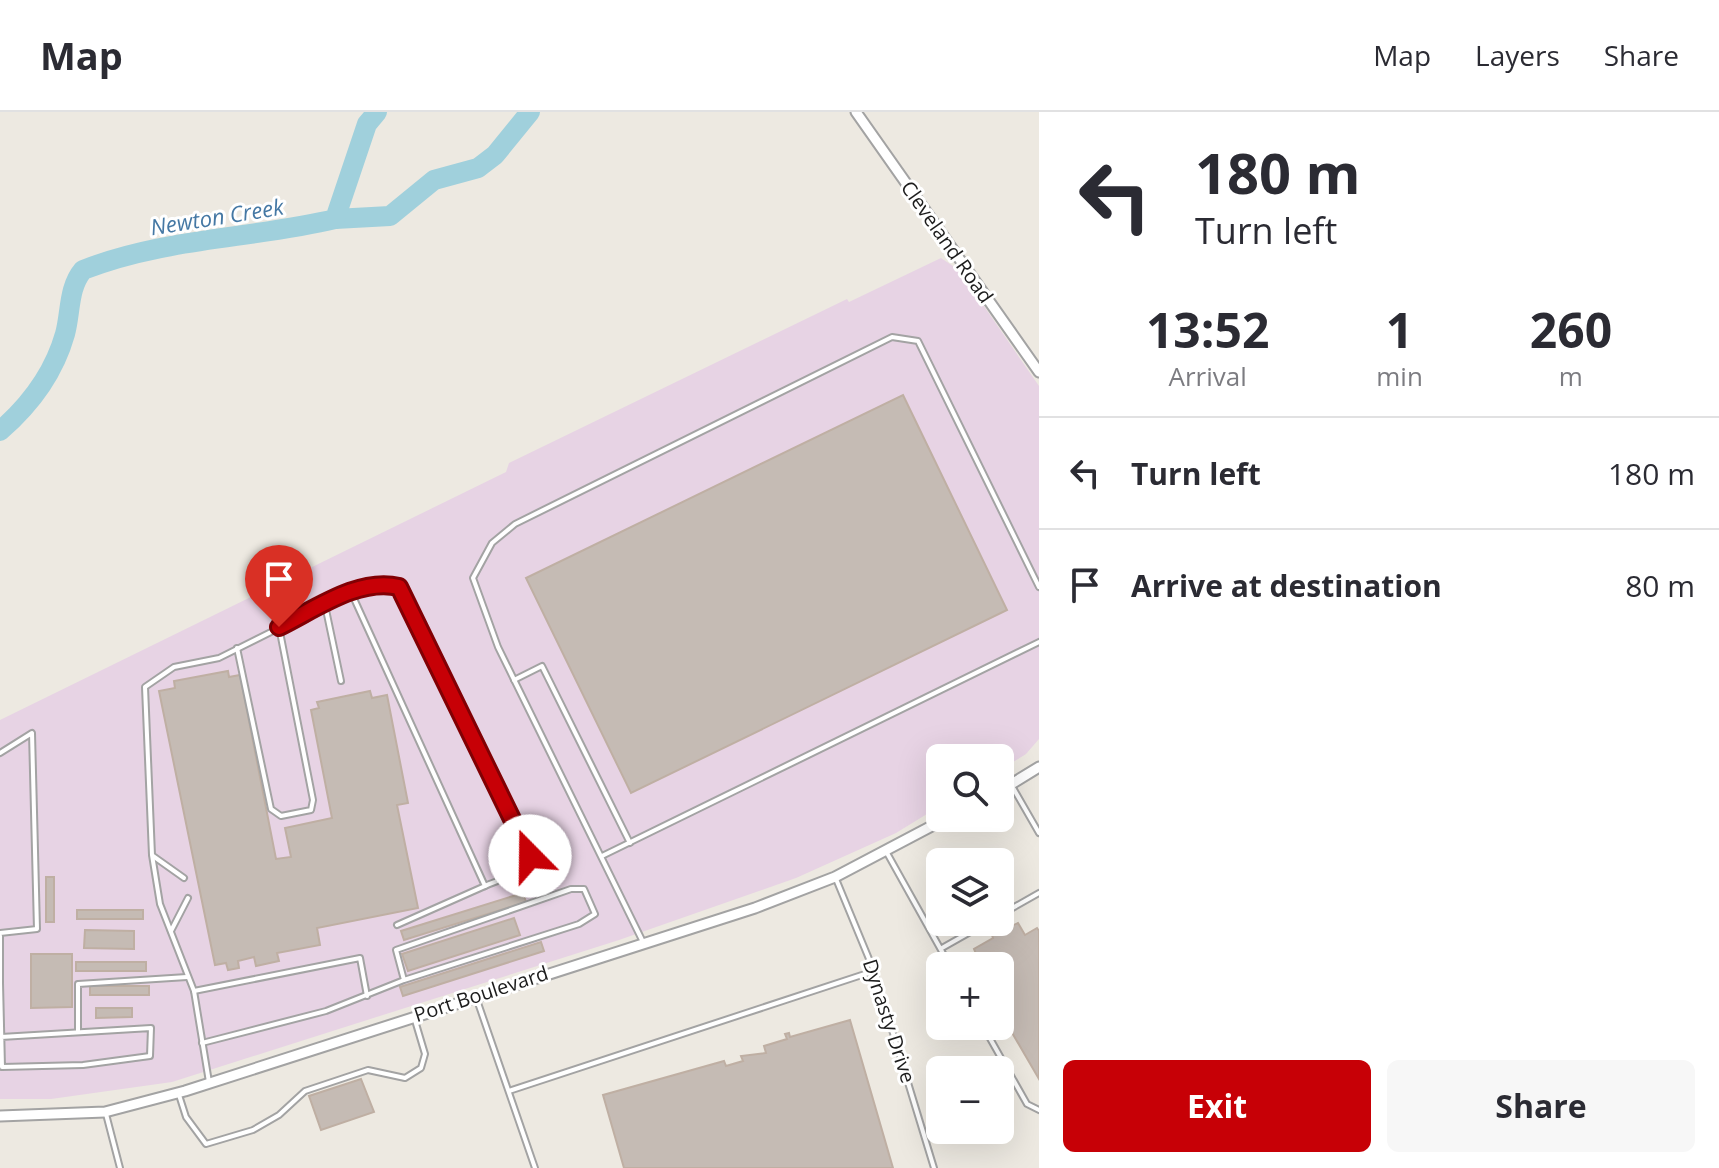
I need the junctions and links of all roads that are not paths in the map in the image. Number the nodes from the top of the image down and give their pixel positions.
1 (856, 112) edge
2 (1039, 372) edge
3 (1039, 587) edge
4 (351, 592) junction
5 (325, 604) junction
6 (279, 627) junction
7 (1039, 642) edge
8 (237, 648) junction
9 (514, 680) junction
10 (341, 681) dead end
11 (0, 753) edge
12 (1039, 767) edge
13 (1014, 783) edge
14 (1014, 790) edge
15 (926, 829) edge
16 (1039, 833) edge
17 (630, 843) junction
18 (885, 850) junction
19 (152, 855) junction
20 (602, 856) junction
21 (835, 877) junction
22 (184, 878) dead end
23 (485, 886) junction
24 (1039, 893) edge
25 (188, 898) dead end
26 (1014, 907) edge
27 (397, 925) dead end
28 (171, 931) junction
29 (0, 934) edge
30 (964, 936) edge
31 (643, 944) junction
32 (941, 949) junction
33 (943, 952) edge
34 (874, 971) junction
35 (188, 977) junction
36 (404, 980) junction
37 (0, 983) edge
38 (194, 991) junction
39 (367, 996) junction
40 (476, 996) junction
41 (413, 1016) junction
42 (78, 1032) junction
43 (1, 1037) edge
44 (991, 1040) edge
45 (202, 1043) junction
46 (209, 1082) junction
47 (509, 1091) junction
48 (178, 1093) junction
49 (1039, 1110) edge
50 (105, 1112) junction
51 (0, 1116) edge
52 (120, 1168) edge
53 (535, 1168) edge
54 (934, 1168) edge

1 - 2 street, Cleveland Road
3 - 9 lane
4 - 5 lane
4 - 23 lane
4 - 23 lane
5 - 6 lane
5 - 10 lane
6 - 8 lane
6 - 8 lane
7 - 17 lane
8 - 19 lane
9 - 17 lane
9 - 20 lane
11 - 29 lane
12 - 13 street
14 - 16 lane
15 - 18 street, Port Boulevard
17 - 20 lane
18 - 21 street, Port Boulevard
18 - 32 lane
19 - 22 lane
19 - 28 lane
20 - 31 lane
21 - 31 street, Port Boulevard
21 - 34 lane, Dynasty Drive
23 - 27 lane
24 - 26 lane
25 - 28 lane
28 - 35 lane
29 - 37 lane
30 - 32 lane
31 - 40 street, Port Boulevard
32 - 33 lane
34 - 47 lane
34 - 54 lane, Dynasty Drive
35 - 38 lane
35 - 42 lane
36 - 36 lane
36 - 39 lane
37 - 43 lane
38 - 39 lane
38 - 45 lane
39 - 45 lane
40 - 41 street, Port Boulevard
40 - 47 lane
41 - 46 street, Port Boulevard
41 - 48 lane
42 - 43 lane
42 - 43 lane
44 - 49 lane
45 - 46 lane
46 - 48 street, Port Boulevard
47 - 53 lane
48 - 50 street, Port Boulevard
50 - 51 street, Port Boulevard
50 - 52 lane

